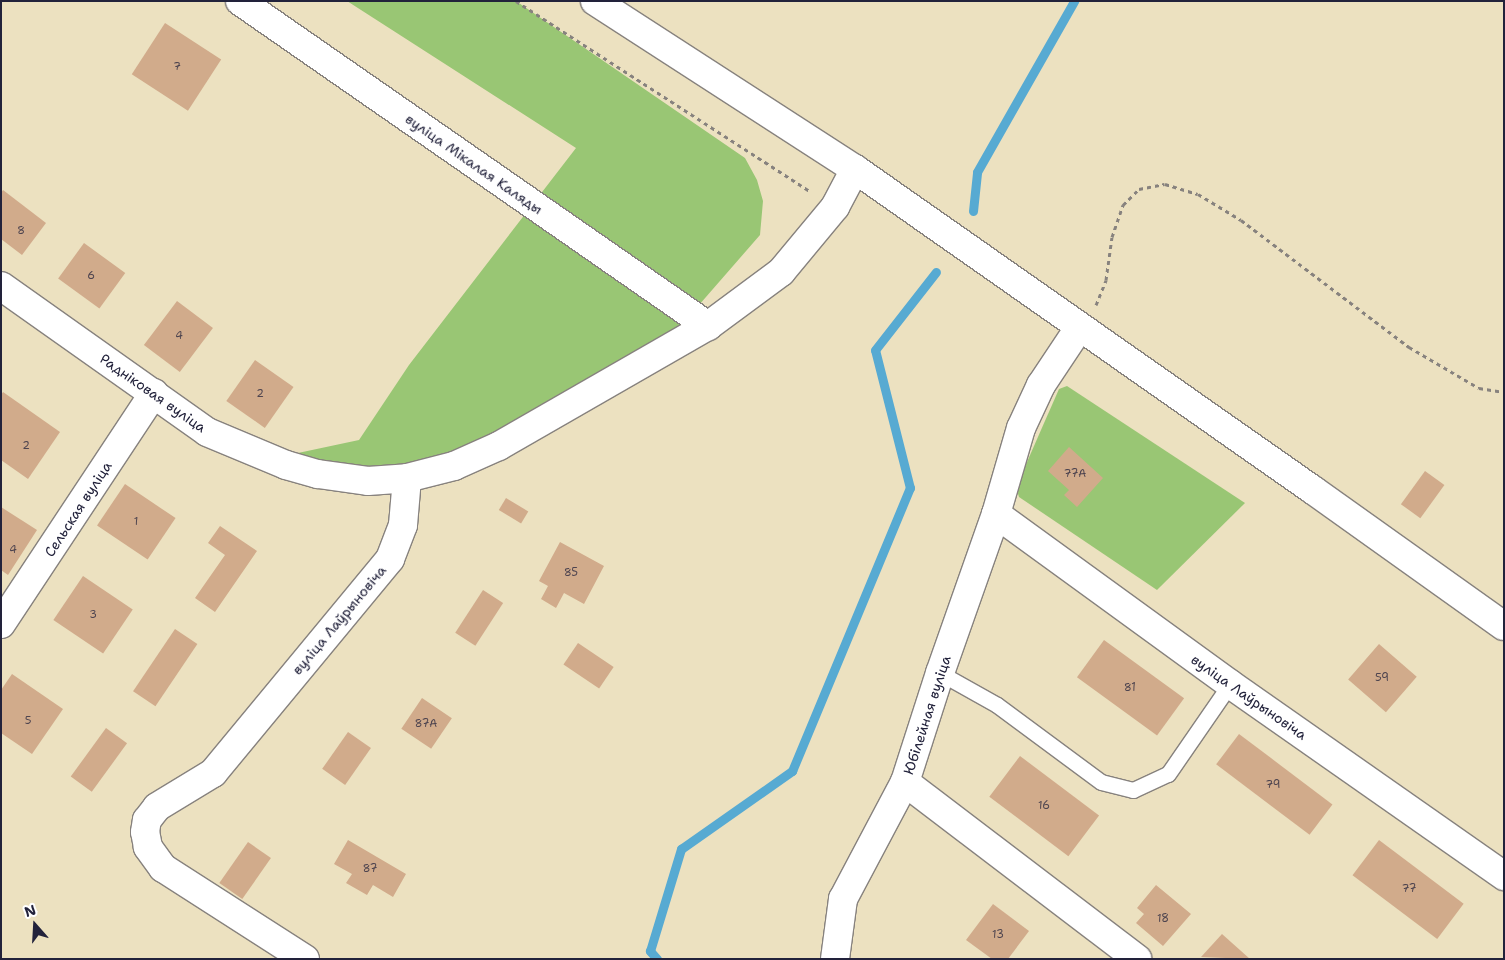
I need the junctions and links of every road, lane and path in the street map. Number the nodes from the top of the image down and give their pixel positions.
1 (240, 1) edge
2 (516, 1) edge
3 (594, 1) edge
4 (855, 169) junction
5 (835, 207) junction
6 (1, 286) edge
7 (708, 326) junction
8 (1079, 328) junction
9 (1504, 392) edge
10 (154, 394) junction
11 (407, 478) junction
12 (996, 514) junction
13 (1, 624) edge
14 (1504, 626) edge
15 (940, 673) junction
16 (1230, 684) junction
17 (906, 782) junction
18 (1504, 876) edge
19 (305, 959) edge
20 (835, 959) edge
21 (1137, 959) edge

1 - 7 street, вуліца Мікалая Каляды
2 - 5 path
3 - 4 street
4 - 5 street
4 - 8 street
5 - 7 street
6 - 10 street, Радніковая вуліца
7 - 11 street
8 - 9 path
8 - 12 street, Юбілейная вуліца
8 - 14 street
10 - 11 street, Радніковая вуліца
10 - 13 street, Сельская вуліца
11 - 19 street, вуліца Лаўрыновіча
12 - 15 street, Юбілейная вуліца
12 - 16 street, вуліца Лаўрыновіча
15 - 16 lane
15 - 17 street, Юбілейная вуліца
16 - 18 street, вуліца Лаўрыновіча
17 - 20 street
17 - 21 street, Юбілейная вуліца

